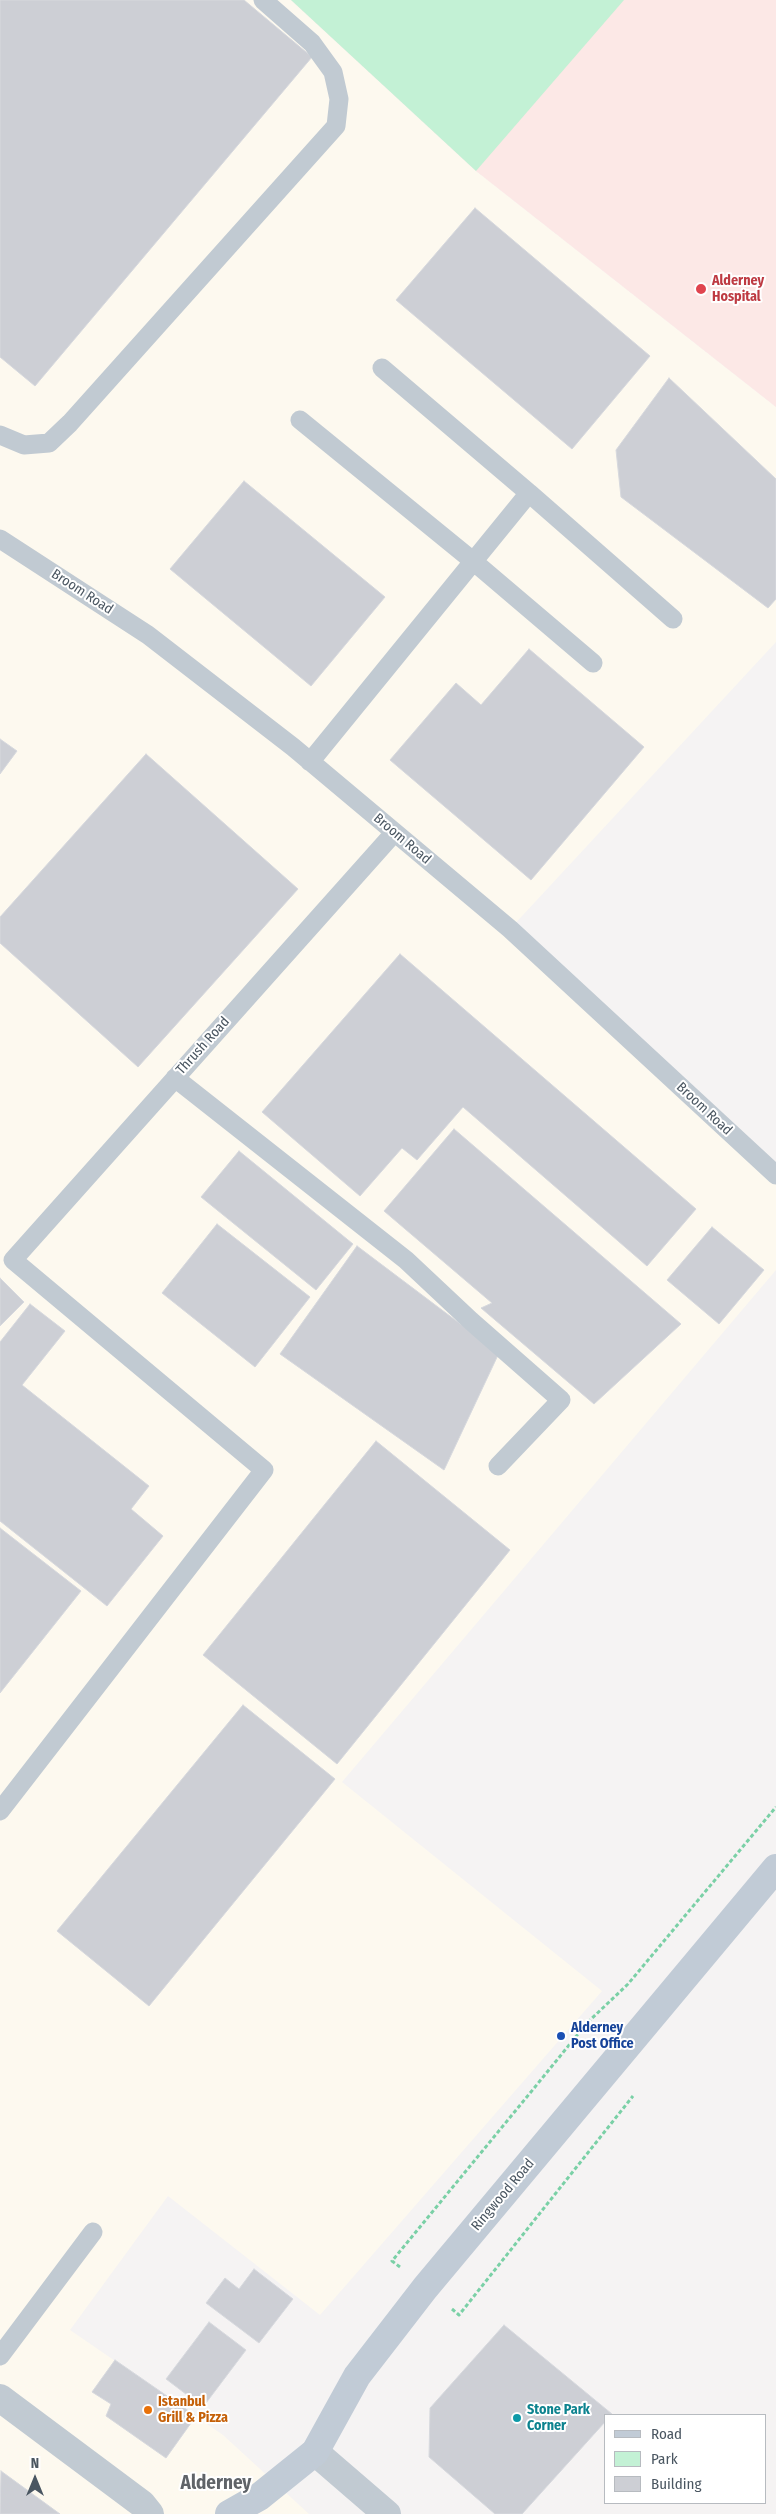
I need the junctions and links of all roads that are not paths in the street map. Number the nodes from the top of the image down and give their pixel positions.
1 (263, 0) edge
2 (382, 368) dead end
3 (300, 420) dead end
4 (0, 435) edge
5 (529, 493) junction
6 (0, 539) edge
7 (473, 561) junction
8 (674, 619) dead end
9 (592, 663) dead end
10 (310, 762) junction
11 (394, 832) junction
12 (175, 1078) junction
13 (776, 1176) edge
14 (498, 1466) dead end
15 (0, 1811) edge
16 (776, 1868) edge
17 (93, 2232) dead end
18 (0, 2356) edge
19 (0, 2398) edge
20 (315, 2452) junction
21 (150, 2514) edge
22 (229, 2514) edge
23 (386, 2514) edge

1 - 4 lane
2 - 5 lane
3 - 7 lane
5 - 7 lane
5 - 8 lane
6 - 10 lane, Broom Road
7 - 9 lane
7 - 10 lane
10 - 11 lane, Broom Road
11 - 12 lane, Thrush Road
11 - 13 lane, Broom Road
12 - 14 lane
12 - 15 lane, Thrush Road
16 - 20 main road, Ringwood Road
17 - 18 lane
19 - 21 street
20 - 22 main road, Ringwood Road
20 - 23 street

